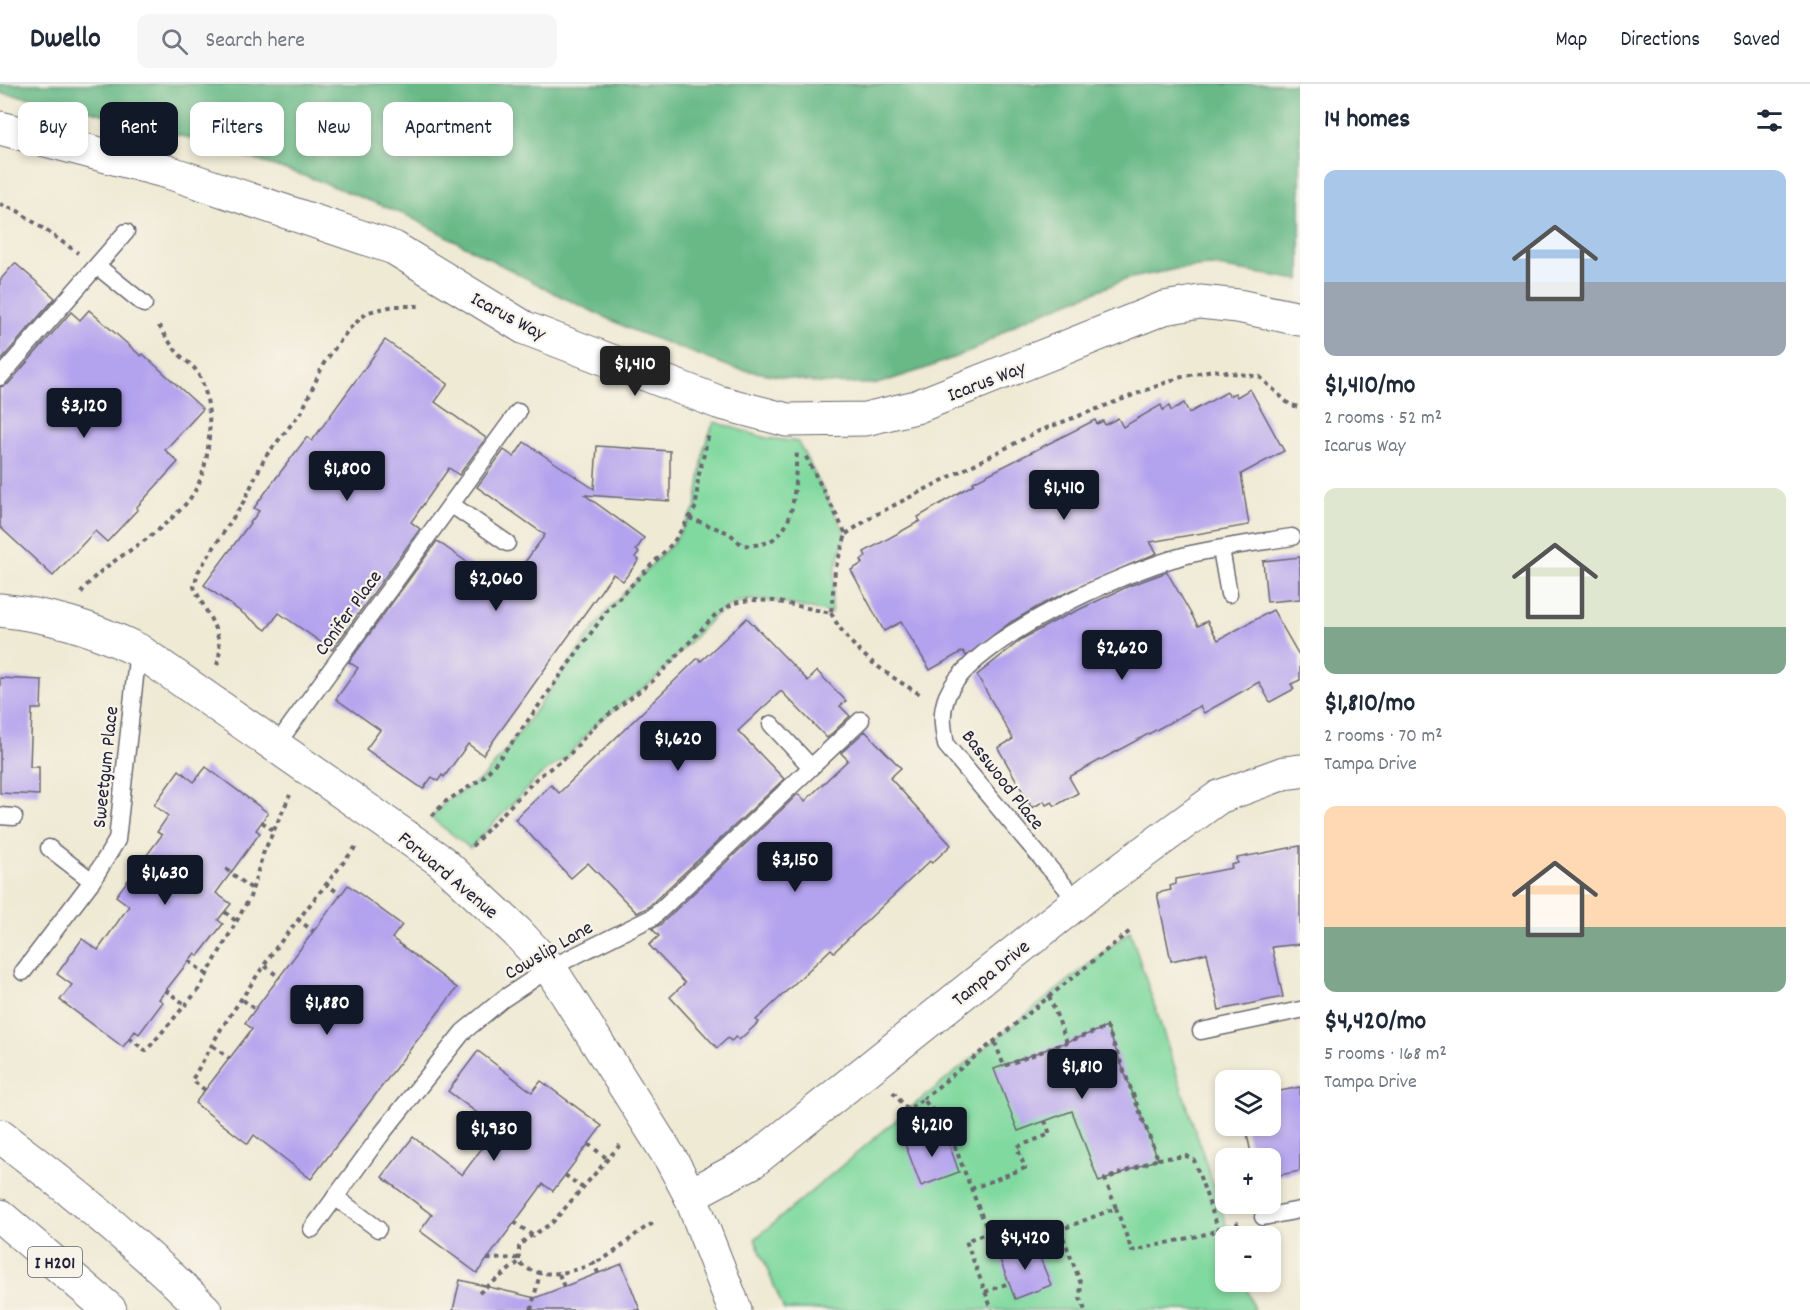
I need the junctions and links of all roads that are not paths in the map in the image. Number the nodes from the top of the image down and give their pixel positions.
1 (0, 128) edge
2 (126, 232) dead end
3 (97, 266) junction
4 (144, 304) road end
5 (1300, 319) edge
6 (0, 377) edge
7 (518, 412) dead end
8 (452, 505) junction
9 (1292, 537) dead end
10 (507, 543) dead end
11 (1221, 549) junction
12 (1229, 594) dead end
13 (0, 610) edge
14 (138, 650) junction
15 (861, 720) dead end
16 (771, 724) dead end
17 (277, 744) junction
18 (811, 767) junction
19 (1300, 771) edge
20 (49, 848) dead end
21 (92, 881) junction
22 (1078, 902) junction
23 (550, 968) junction
24 (23, 972) dead end
25 (1300, 1010) edge
26 (1201, 1031) dead end
27 (0, 1136) edge
28 (690, 1195) junction
29 (335, 1197) junction
30 (1300, 1210) edge
31 (0, 1216) edge
32 (1263, 1217) road end
33 (312, 1228) dead end
34 (378, 1229) dead end
35 (110, 1310) edge
36 (205, 1310) edge
37 (735, 1310) edge

1 - 5 main road, Icarus Way
2 - 3 lane
3 - 4 lane
3 - 6 lane
7 - 8 lane, Conifer Place
8 - 10 lane
8 - 17 lane, Conifer Place
9 - 11 lane, Basswood Place
11 - 12 lane
11 - 22 lane, Basswood Place
13 - 14 main road, Forward Avenue
14 - 17 main road, Forward Avenue
14 - 21 lane, Sweetgum Place
15 - 18 lane, Cowslip Lane
16 - 18 lane
17 - 23 main road, Forward Avenue
18 - 23 lane, Cowslip Lane
19 - 22 main road, Tampa Drive
20 - 21 lane
21 - 24 lane, Sweetgum Place
22 - 28 main road, Tampa Drive
23 - 28 main road, Forward Avenue
23 - 29 lane, Cowslip Lane
25 - 26 lane
27 - 36 main road
28 - 37 main road, Forward Avenue
29 - 33 lane, Cowslip Lane
29 - 34 lane
30 - 32 lane
31 - 35 main road, I H201

